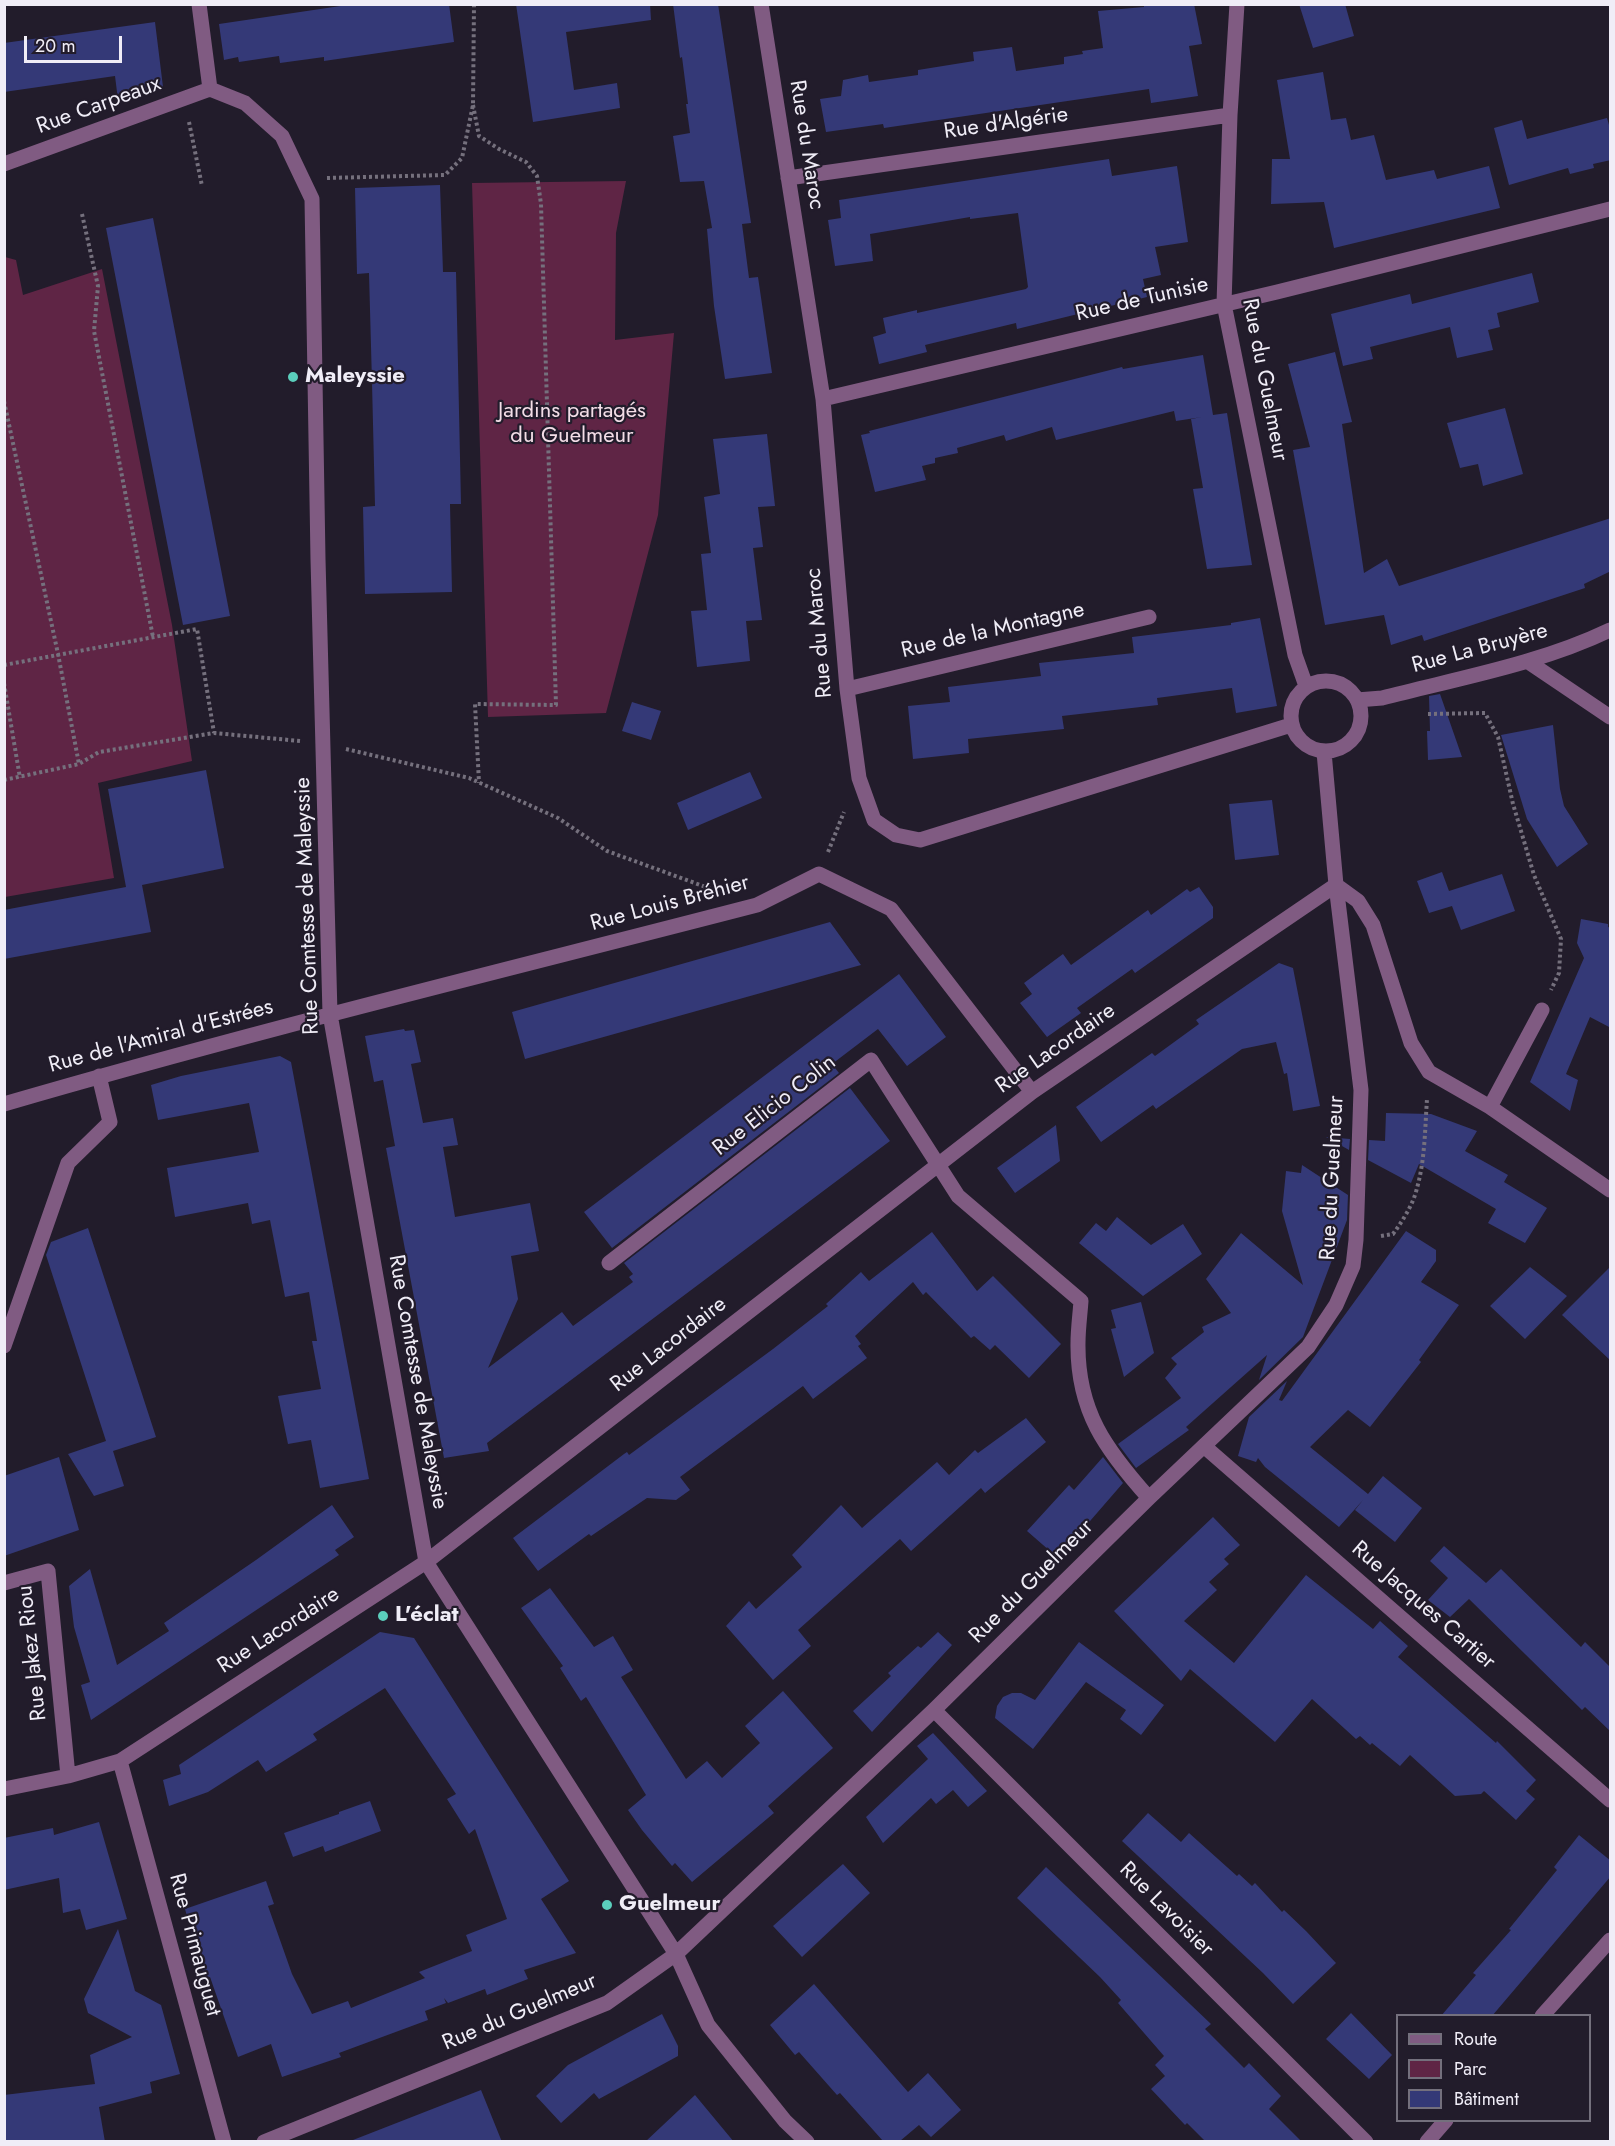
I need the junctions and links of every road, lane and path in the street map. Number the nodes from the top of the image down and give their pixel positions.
1 (199, 4) edge
2 (474, 4) edge
3 (761, 4) edge
4 (1237, 4) edge
5 (210, 89) junction
6 (473, 105) junction
7 (1230, 115) junction
8 (192, 130) dead end
9 (4, 164) edge
10 (302, 178) junction
11 (788, 178) junction
12 (202, 186) dead end
13 (1611, 209) edge
14 (82, 214) dead end
15 (1224, 304) junction
16 (823, 399) junction
17 (4, 401) edge
18 (1149, 617) dead end
19 (1611, 630) edge
20 (153, 637) junction
21 (58, 654) junction
22 (1527, 661) junction
23 (4, 665) edge
24 (4, 683) edge
25 (1306, 686) junction
26 (847, 689) junction
27 (1412, 690) junction
28 (1357, 700) junction
29 (1611, 717) edge
30 (1291, 725) junction
31 (214, 733) junction
32 (324, 744) junction
33 (1324, 752) junction
34 (80, 764) junction
35 (20, 778) junction
36 (859, 778) junction
37 (4, 780) edge
38 (479, 783) junction
39 (819, 874) junction
40 (1336, 885) junction
41 (714, 890) dead end
42 (1542, 1010) joint
43 (330, 1014) junction
44 (1429, 1072) junction
45 (99, 1076) junction
46 (1032, 1092) junction
47 (4, 1104) edge
48 (1490, 1107) junction
49 (937, 1165) junction
50 (1611, 1190) edge
51 (1356, 1240) junction
52 (609, 1263) dead end
53 (4, 1346) edge
54 (1205, 1447) junction
55 (1149, 1498) junction
56 (426, 1562) junction
57 (4, 1583) edge
58 (934, 1710) junction
59 (120, 1761) junction
60 (68, 1776) junction
61 (4, 1789) edge
62 (1611, 1800) edge
63 (1611, 1940) edge
64 (676, 1954) junction
65 (1544, 2014) edge
66 (1445, 2122) edge
67 (224, 2142) edge
68 (264, 2142) edge
69 (807, 2142) edge
70 (1366, 2142) edge
71 (1427, 2142) edge

1 - 5 street
2 - 6 path
3 - 11 street, Rue du Maroc
4 - 7 street, Rue du Guelmeur
5 - 9 street, Rue Carpeaux
5 - 10 street, Rue Comtesse de Maleyssie
6 - 10 path
6 - 38 path
7 - 11 street, Rue d'Algérie
7 - 15 street, Rue du Guelmeur
8 - 12 path
10 - 32 street, Rue Comtesse de Maleyssie
11 - 16 street, Rue du Maroc
13 - 15 street, Rue de Tunisie
14 - 20 path
15 - 16 street, Rue de Tunisie
15 - 25 street, Rue du Guelmeur
16 - 26 street, Rue du Maroc
17 - 21 path
18 - 26 street, Rue de la Montagne
19 - 22 street, Rue La Bruyère
20 - 21 path
20 - 31 path
21 - 23 path
21 - 34 path
22 - 27 street, Rue La Bruyère
22 - 29 street
24 - 35 path
25 - 28 street
25 - 30 street
26 - 36 street, Rue du Maroc
27 - 28 street, Rue La Bruyère
27 - 42 path
28 - 33 street
30 - 33 street
30 - 36 street, Rue du Maroc
31 - 32 path
31 - 34 path
32 - 38 path
32 - 43 street, Rue Comtesse de Maleyssie
33 - 40 street, Rue du Guelmeur
34 - 35 path
35 - 37 path
36 - 39 path
38 - 41 path
39 - 43 street, Rue Louis Bréhier
39 - 46 street
40 - 44 street
40 - 46 street, Rue Lacordaire
40 - 51 street, Rue du Guelmeur
42 - 48 street
43 - 45 street, Rue de l'Amiral d'Estrées
43 - 56 street, Rue Comtesse de Maleyssie
44 - 48 street
44 - 51 path
45 - 47 street, Rue de l'Amiral d'Estrées
45 - 53 street
46 - 49 street, Rue Lacordaire
48 - 50 street
49 - 52 street, Rue Elicio Colin
49 - 55 street
49 - 56 street, Rue Lacordaire
51 - 54 street, Rue du Guelmeur
54 - 55 street, Rue du Guelmeur
54 - 62 street, Rue Jacques Cartier
55 - 58 street, Rue du Guelmeur
56 - 59 street, Rue Lacordaire
56 - 64 street, Rue Comtesse de Maleyssie
57 - 60 street, Rue Jakez Riou
58 - 64 street, Rue du Guelmeur
58 - 70 street, Rue Lavoisier
59 - 60 street, Rue Lacordaire
59 - 67 street, Rue Primauguet
60 - 61 street, Rue Lacordaire
63 - 65 street
64 - 68 street, Rue du Guelmeur
64 - 69 street, Rue Comtesse de Maleyssie
66 - 71 street

